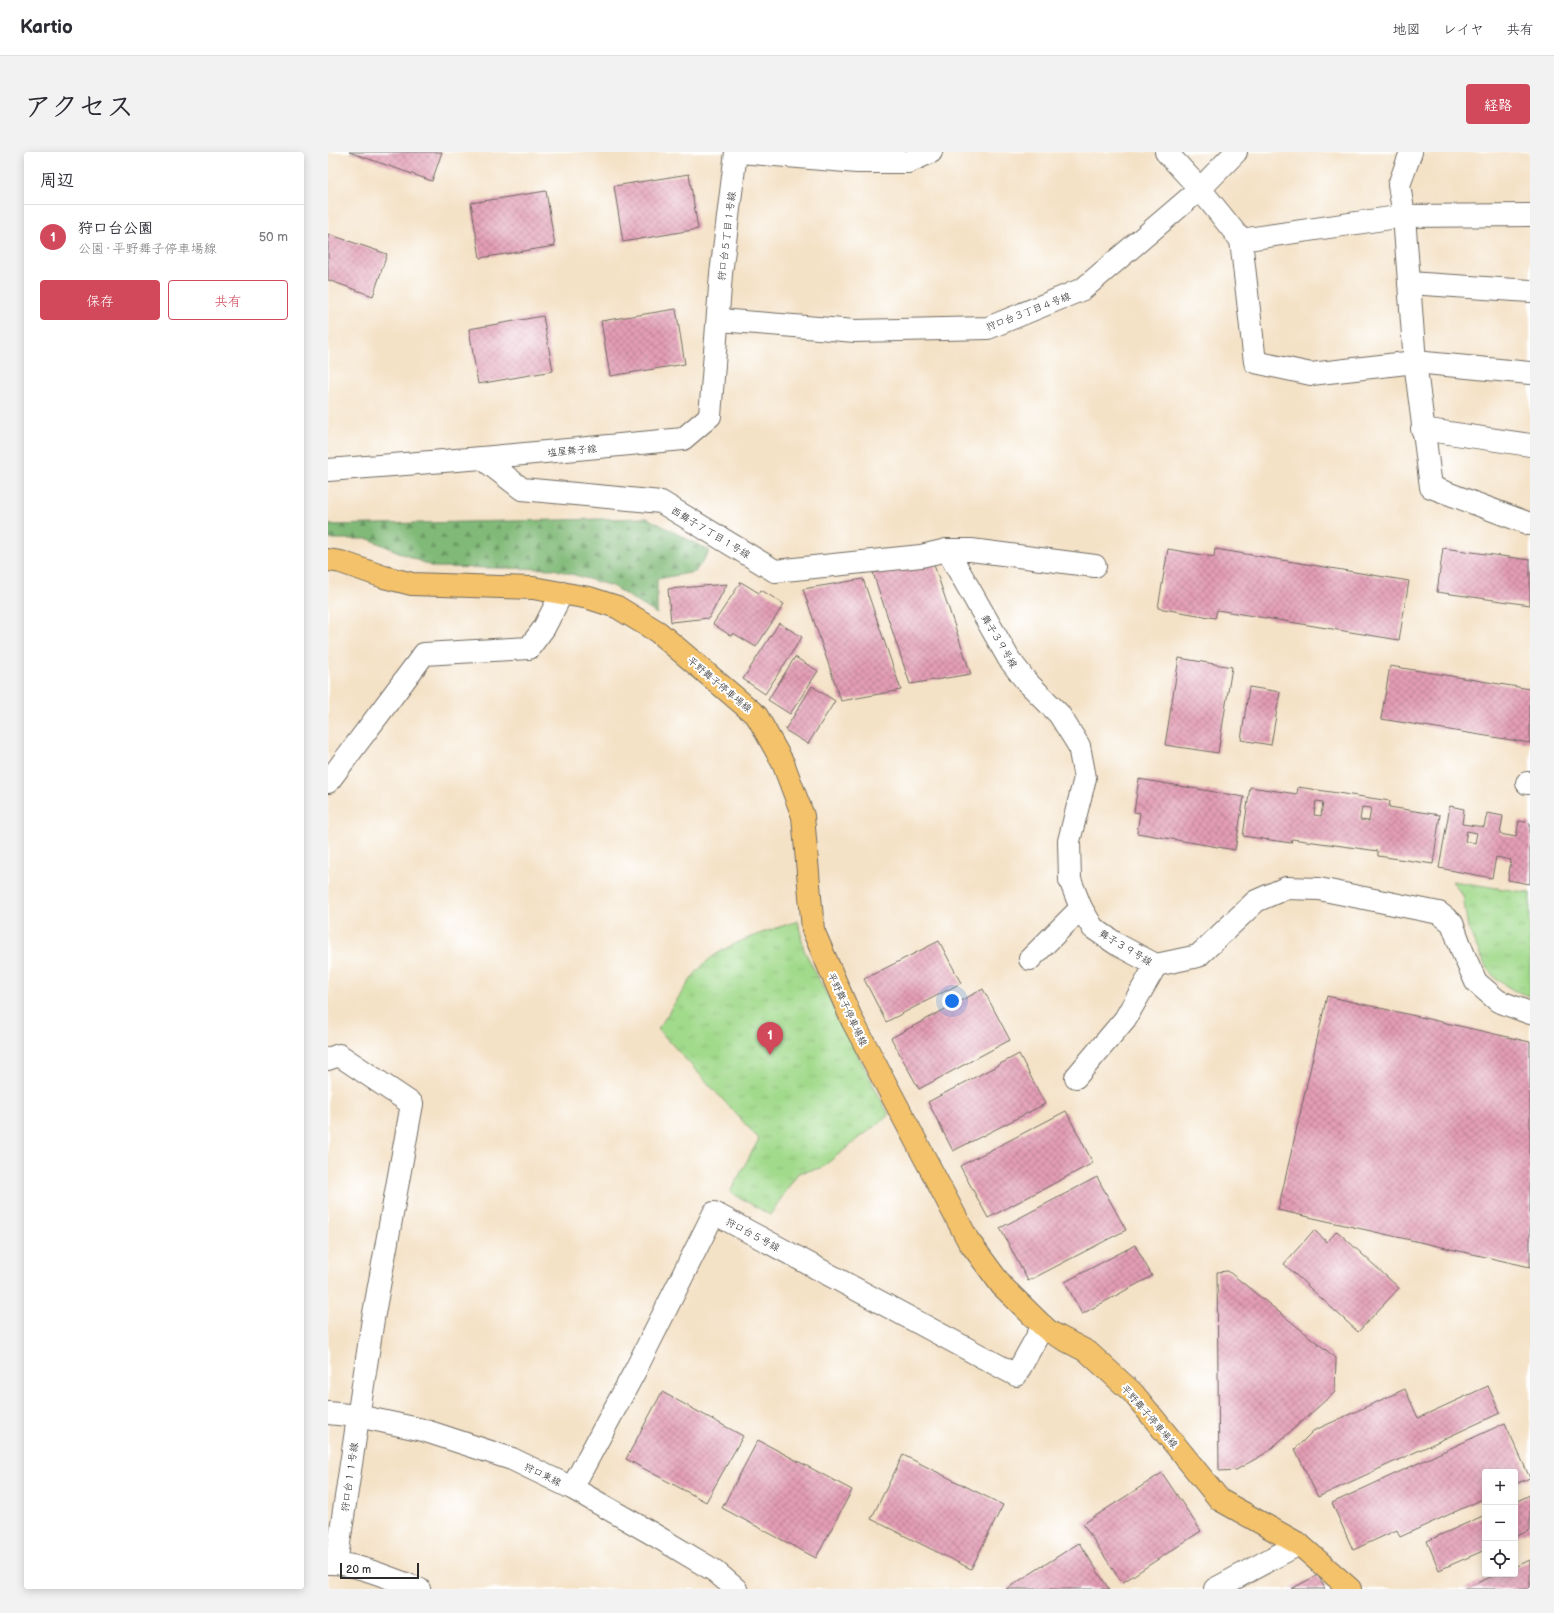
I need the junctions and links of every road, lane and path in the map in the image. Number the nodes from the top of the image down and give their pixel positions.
1 (736, 152) edge
2 (740, 152) edge
3 (931, 152) edge
4 (1166, 152) edge
5 (1236, 152) edge
6 (1411, 152) edge
7 (1200, 189) junction
8 (1530, 215) edge
9 (1404, 216) junction
10 (1241, 240) junction
11 (1409, 283) junction
12 (1530, 291) edge
13 (719, 320) junction
14 (1415, 362) junction
15 (1530, 373) edge
16 (1422, 429) junction
17 (1530, 445) edge
18 (482, 458) junction
19 (328, 470) edge
20 (1530, 524) edge
21 (948, 550) junction
22 (328, 560) edge
23 (1095, 566) dead end
24 (562, 593) junction
25 (328, 782) edge
26 (1081, 908) junction
27 (1030, 960) dead end
28 (1156, 965) junction
29 (1530, 1013) edge
30 (328, 1059) edge
31 (1076, 1077) dead end
32 (1043, 1326) junction
33 (328, 1413) edge
34 (358, 1416) junction
35 (572, 1488) junction
36 (1299, 1544) junction
37 (332, 1563) edge
38 (419, 1589) edge
39 (736, 1589) edge
40 (1216, 1589) edge
41 (1350, 1589) edge

1 - 13 street, 狩口台５丁目１号線
2 - 3 street
4 - 7 street
5 - 7 street, 狩口台３丁目４号線
6 - 9 street
7 - 10 street
7 - 13 street, 狩口台３丁目４号線
8 - 9 street
9 - 10 street
9 - 11 street
10 - 14 street
11 - 12 street
11 - 14 street
13 - 18 street, 塩屋舞子線
14 - 15 street
14 - 16 street
16 - 17 street
16 - 20 street
18 - 19 street, 塩屋舞子線
18 - 21 street, 西舞子７丁目１号線
21 - 23 street, 西舞子７丁目１号線
21 - 26 street, 舞子３９号線
22 - 24 main road, 平野舞子停車場線
24 - 25 street
24 - 32 main road, 平野舞子停車場線
26 - 27 street
26 - 28 street, 舞子３９号線
28 - 29 street, 舞子３９号線
28 - 31 street
30 - 34 street, 狩口台１１号線
32 - 35 street, 狩口台５号線
32 - 36 main road, 平野舞子停車場線
33 - 34 street, 狩口東線
34 - 35 street, 狩口東線
34 - 37 street, 狩口台１１号線
35 - 39 street, 狩口東線
36 - 40 street
36 - 41 main road, 平野舞子停車場線
37 - 38 street

